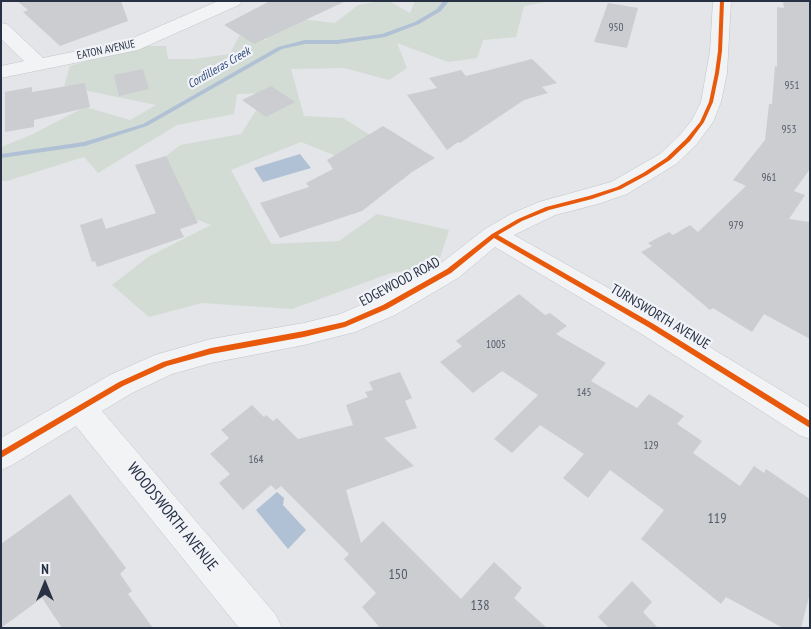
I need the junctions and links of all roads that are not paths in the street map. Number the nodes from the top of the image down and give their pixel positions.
1 (233, 1) edge
2 (722, 1) edge
3 (1, 28) edge
4 (38, 64) junction
5 (1, 72) edge
6 (494, 235) junction
7 (79, 408) junction
8 (810, 425) edge
9 (1, 454) edge
10 (263, 628) edge

1 - 4 street, EATON AVENUE
2 - 6 street, EDGEWOOD ROAD
3 - 4 street
4 - 5 street, EATON AVENUE
6 - 7 street, EDGEWOOD ROAD
6 - 8 street, TURNSWORTH AVENUE
7 - 9 street, EDGEWOOD ROAD
7 - 10 street, WOODSWORTH AVENUE

